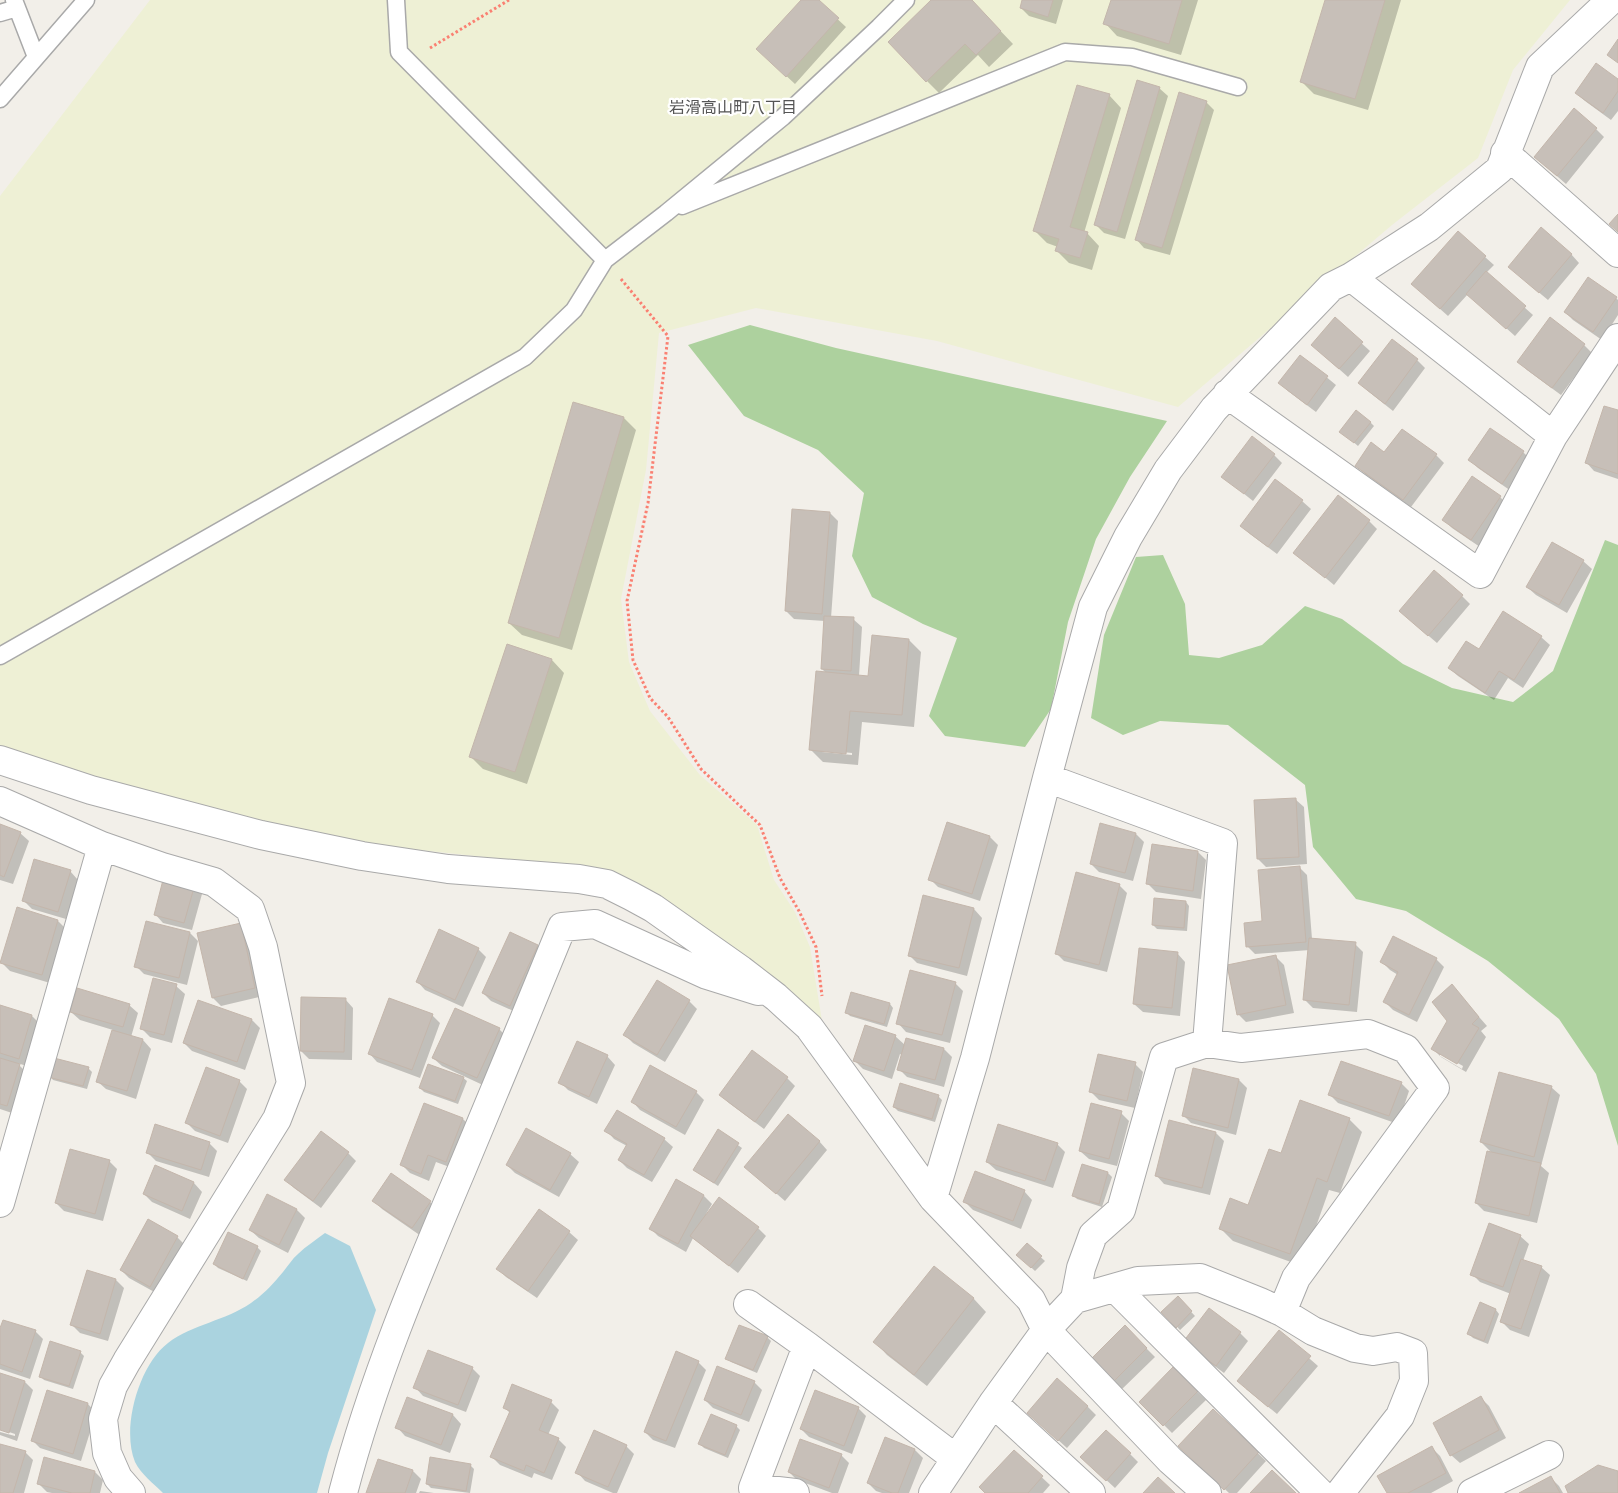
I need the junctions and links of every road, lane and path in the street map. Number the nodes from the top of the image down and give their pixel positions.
1 (86, 0) edge
2 (396, 0) edge
3 (508, 0) edge
4 (906, 0) edge
5 (1611, 0) edge
6 (15, 4) edge
7 (0, 14) edge
8 (36, 57) junction
9 (421, 75) junction
10 (1238, 87) dead end
11 (0, 99) edge
12 (1505, 153) junction
13 (666, 213) junction
14 (1618, 253) edge
15 (605, 260) junction
16 (1351, 277) junction
17 (1618, 338) edge
18 (1227, 394) junction
19 (1553, 436) junction
20 (0, 656) edge
21 (0, 760) edge
22 (1046, 778) junction
23 (0, 801) edge
24 (102, 846) junction
25 (776, 997) junction
26 (823, 1005) dead end
27 (1207, 1043) junction
28 (933, 1198) junction
29 (0, 1203) edge
30 (1115, 1288) junction
31 (1075, 1299) junction
32 (748, 1304) dead end
33 (1282, 1312) junction
34 (1046, 1330) junction
35 (807, 1346) junction
36 (993, 1403) junction
37 (1549, 1454) dead end
38 (955, 1458) junction
39 (128, 1491) edge
40 (343, 1493) edge
41 (795, 1493) edge
42 (933, 1493) edge
43 (1091, 1493) edge
44 (1207, 1493) edge
45 (1320, 1493) edge
46 (1340, 1493) edge
47 (1472, 1493) edge

1 - 8 lane
2 - 9 lane
3 - 9 path
4 - 13 lane
5 - 12 street
6 - 7 lane
6 - 8 lane
8 - 11 lane
9 - 15 lane
10 - 13 lane
12 - 14 street
12 - 16 street
13 - 15 lane
15 - 20 lane
15 - 26 path
16 - 18 street
16 - 19 street
17 - 19 street
18 - 19 street
18 - 22 street
21 - 25 street
22 - 27 street
22 - 28 street
23 - 24 street
24 - 29 street
24 - 39 street
25 - 28 street
25 - 40 street
27 - 31 street
27 - 33 street
28 - 34 street
30 - 31 street
30 - 33 street
30 - 45 street
31 - 34 street
32 - 35 street
33 - 46 street
34 - 36 street
34 - 44 street
35 - 38 street
35 - 41 street
36 - 38 street
36 - 43 street
37 - 47 street
38 - 42 street

